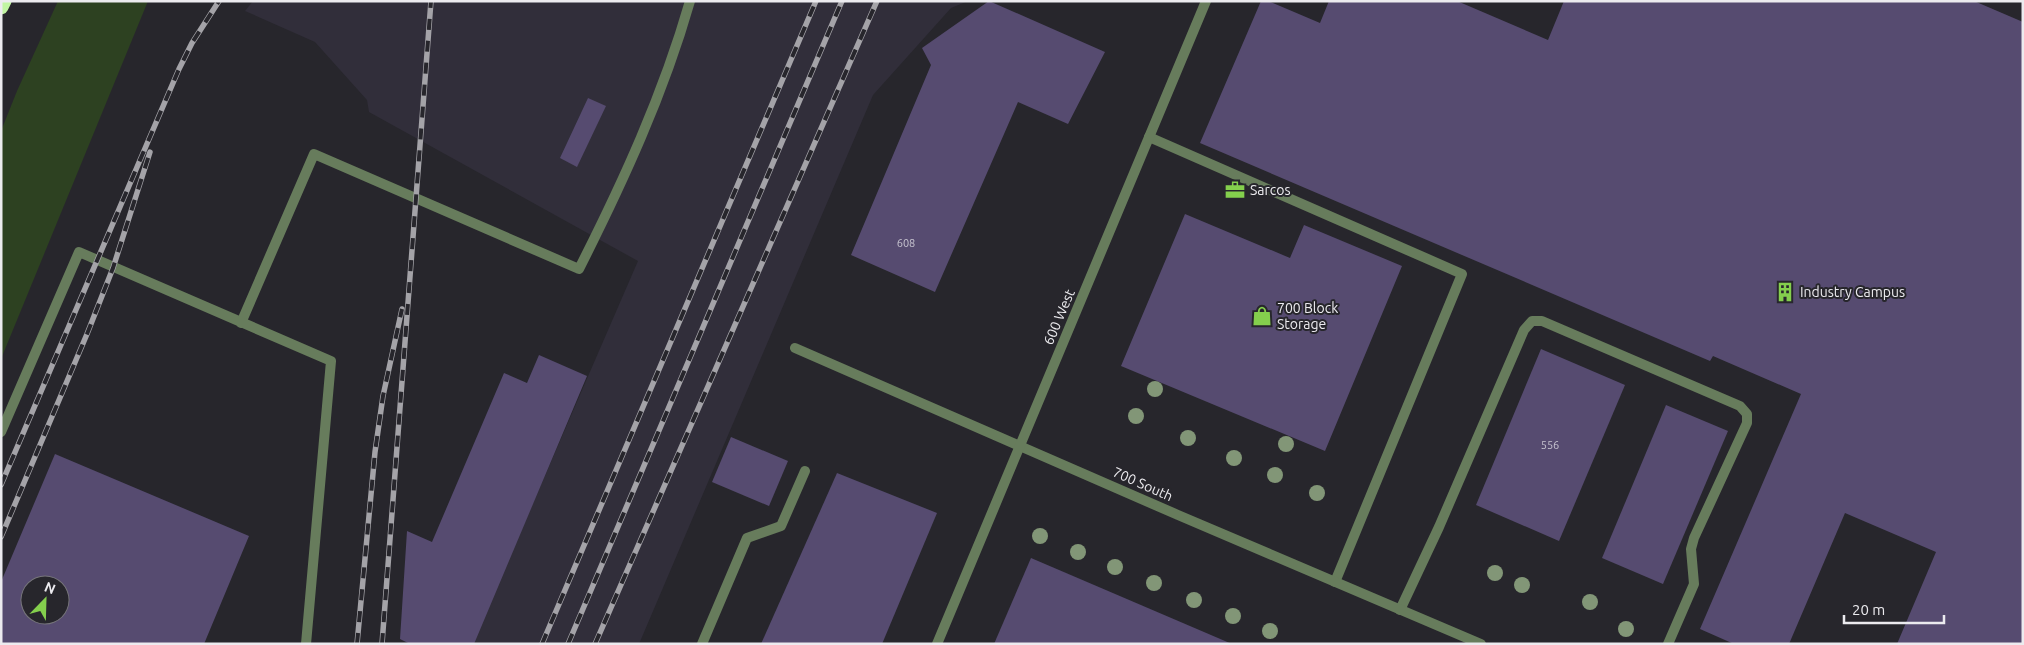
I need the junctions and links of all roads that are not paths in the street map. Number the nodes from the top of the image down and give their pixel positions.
1 (4, 1) edge
2 (690, 1) edge
3 (1206, 1) edge
4 (1, 7) edge
5 (1149, 137) junction
6 (241, 322) junction
7 (795, 348) dead end
8 (1, 432) edge
9 (1020, 446) junction
10 (805, 471) dead end
11 (1335, 582) junction
12 (1400, 610) junction
13 (306, 644) edge
14 (702, 644) edge
15 (937, 644) edge
16 (1481, 644) edge
17 (1668, 644) edge

1 - 4 highway
2 - 6 street
3 - 5 street, 600 West
5 - 9 street, 600 West
5 - 11 street
6 - 8 street
6 - 13 street
7 - 9 street, 700 South
9 - 11 street, 700 South
9 - 15 street, 600 West
10 - 14 street
11 - 12 street, 700 South
12 - 16 street, 700 South
12 - 17 street

